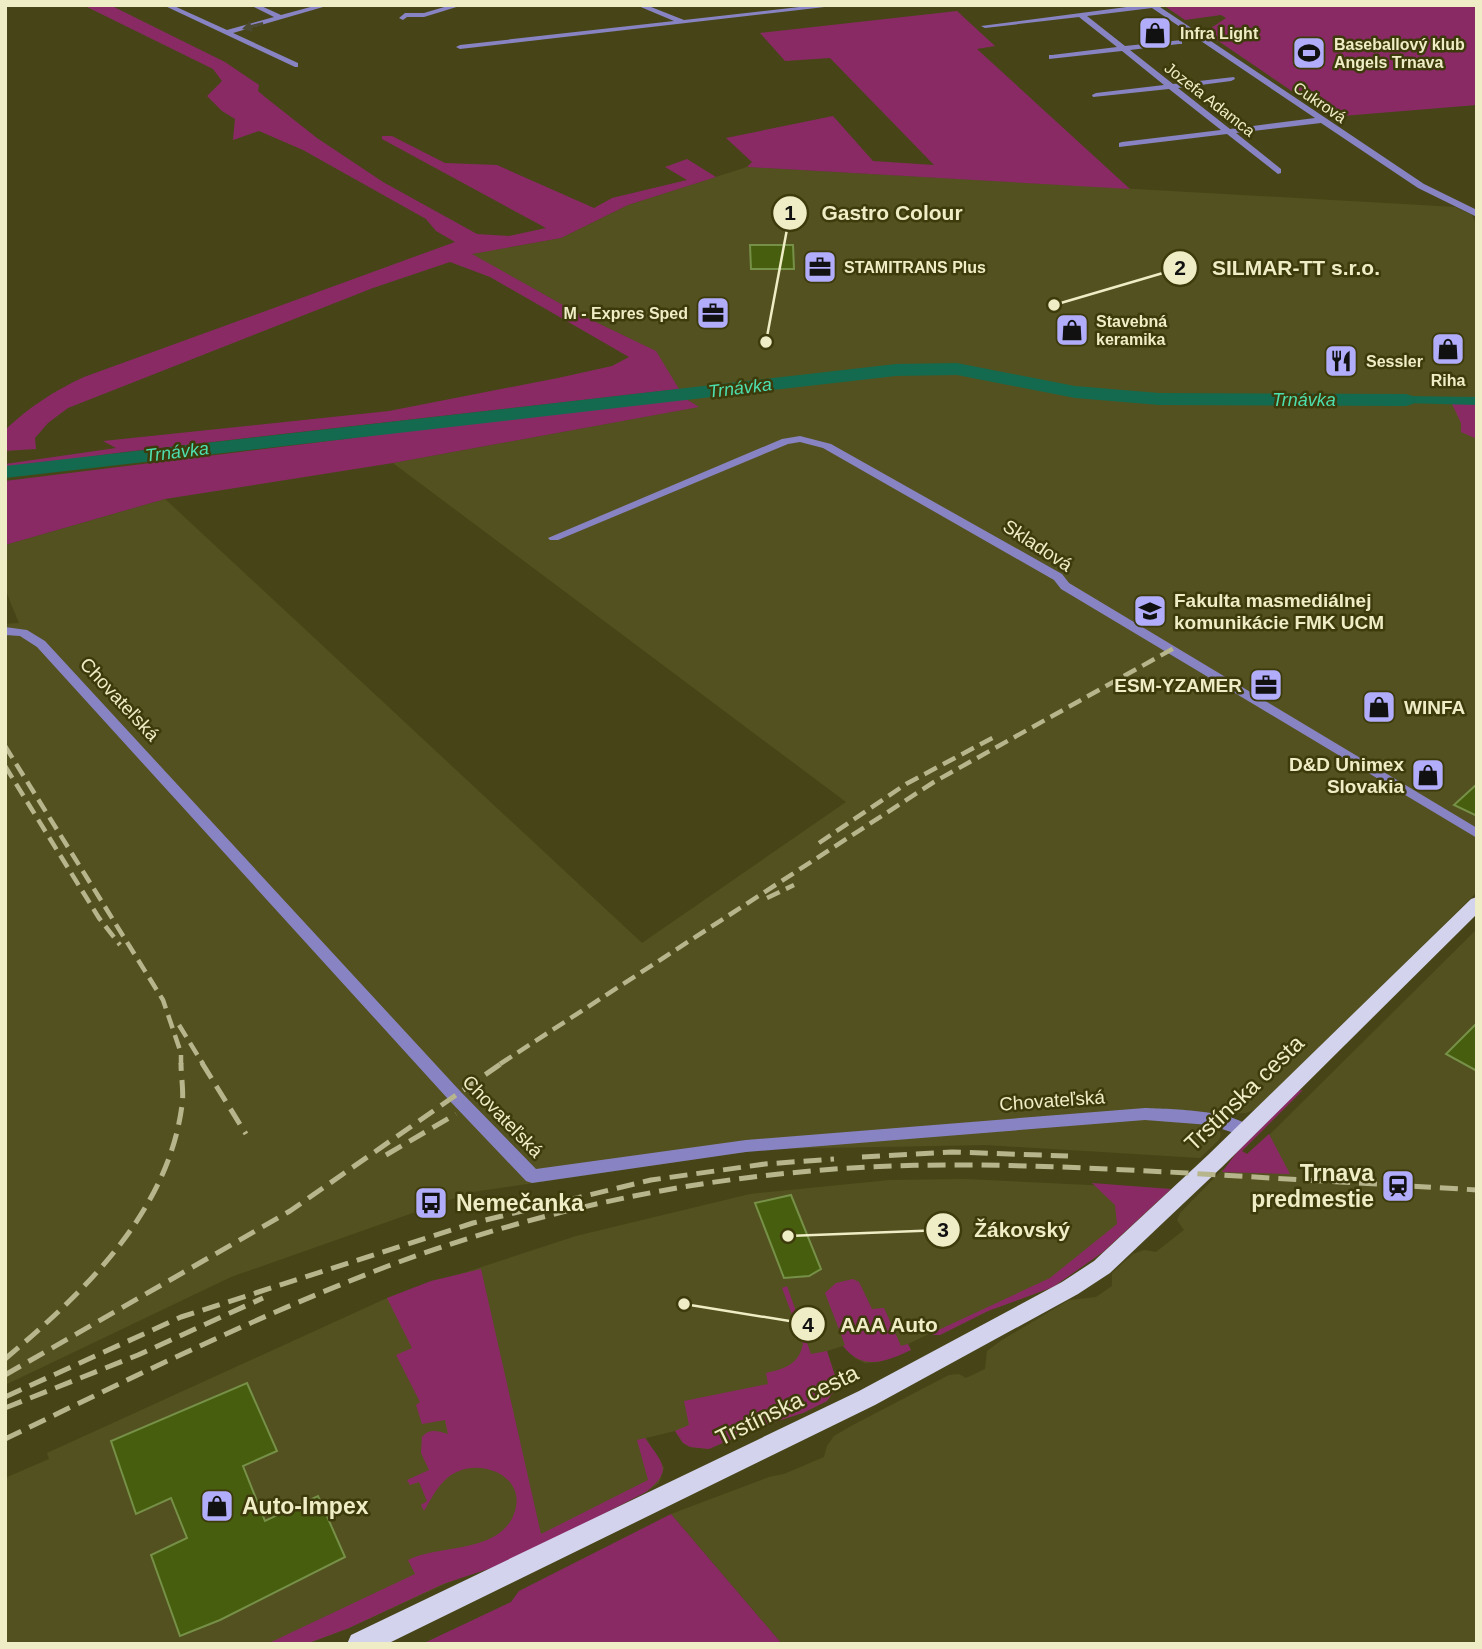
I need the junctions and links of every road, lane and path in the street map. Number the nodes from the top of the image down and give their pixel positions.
1 (166, 5) edge
2 (253, 5) edge
3 (327, 5) edge
4 (460, 5) edge
5 (639, 5) edge
6 (839, 5) edge
7 (1153, 6) edge
8 (1081, 15) junction
9 (281, 18) junction
10 (403, 18) dead end
11 (685, 22) junction
12 (985, 26) dead end
13 (226, 33) junction
14 (1179, 42) dead end
15 (460, 47) dead end
16 (1123, 48) junction
17 (1060, 64) dead end
18 (295, 65) dead end
19 (1231, 79) dead end
20 (1171, 86) junction
21 (1098, 96) dead end
22 (1323, 120) junction
23 (1229, 132) junction
24 (1122, 145) dead end
25 (1278, 171) dead end
26 (1477, 214) edge
27 (554, 537) dead end
28 (5, 631) edge
29 (1477, 834) edge
30 (1477, 903) edge
31 (1246, 1132) junction
32 (360, 1644) edge

1 - 13 street
2 - 9 street
3 - 9 street
4 - 10 street
5 - 11 street
6 - 11 street
7 - 8 street
7 - 22 street, Cukrová
8 - 12 street
8 - 16 street, Jozefa Adamca
9 -> 13 street
11 - 15 street
13 - 18 street
14 - 16 street, Jozefa Adamca
16 - 17 street, Jozefa Adamca
16 - 20 street, Jozefa Adamca
19 - 20 street
20 - 21 street
20 - 23 street, Jozefa Adamca
22 - 23 street
22 - 26 street, Cukrová
23 - 24 street
23 - 25 street, Jozefa Adamca
27 - 29 street, Skladová
28 - 31 street, Chovateľská
30 - 31 main road, Trstínska cesta
31 - 32 main road, Trstínska cesta

